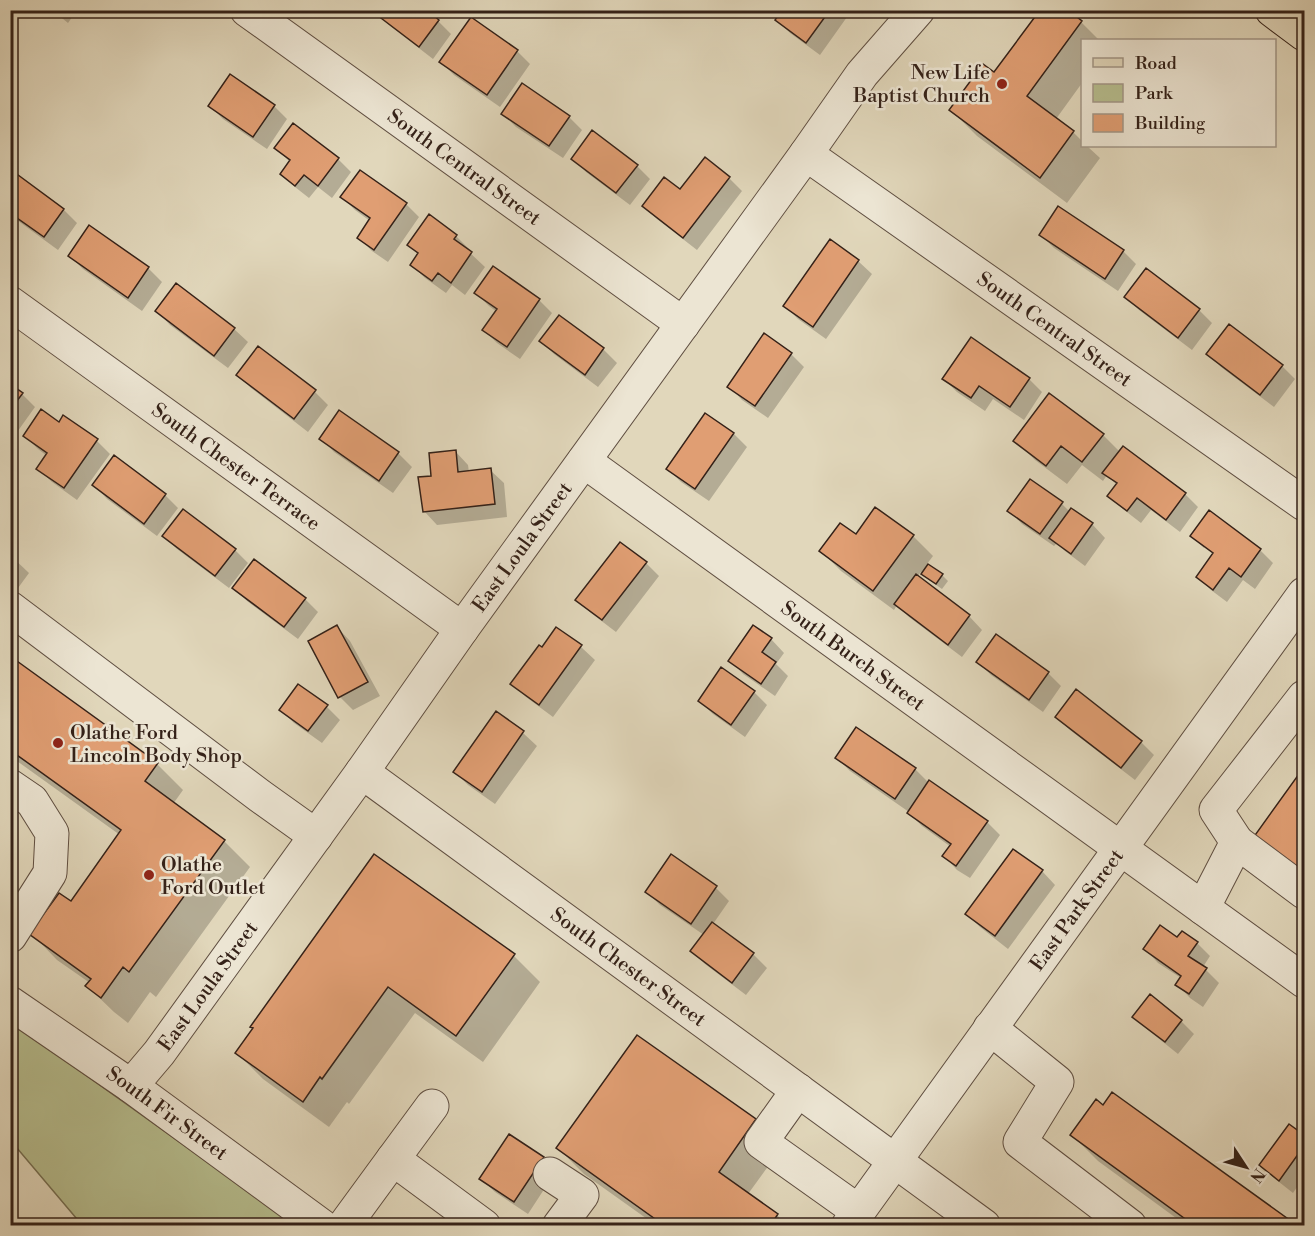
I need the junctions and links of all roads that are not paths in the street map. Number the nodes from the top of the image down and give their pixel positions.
1 (247, 10) edge
2 (918, 10) edge
3 (1272, 10) edge
4 (1305, 34) edge
5 (806, 154) junction
6 (10, 303) edge
7 (683, 324) junction
8 (584, 461) junction
9 (1305, 504) edge
10 (1305, 594) edge
11 (10, 608) edge
12 (462, 629) junction
13 (1305, 697) edge
14 (362, 772) junction
15 (10, 786) edge
16 (316, 836) junction
17 (1237, 842) junction
18 (1120, 848) junction
19 (1305, 892) edge
20 (1203, 908) junction
21 (10, 936) edge
22 (1305, 981) edge
23 (10, 1003) edge
24 (990, 1028) junction
25 (131, 1086) junction
26 (798, 1090) junction
27 (432, 1106) dead end
28 (393, 1159) junction
29 (895, 1160) junction
30 (550, 1174) dead end
31 (853, 1218) edge
32 (322, 1226) edge
33 (344, 1226) edge
34 (484, 1226) edge
35 (559, 1226) edge
36 (984, 1226) edge
37 (1130, 1226) edge

1 - 7 street, South Central Street
2 - 5 street, East Loula Street
3 - 4 main road
5 - 7 street, East Loula Street
5 - 9 street, South Central Street
6 - 12 street, South Chester Terrace
7 - 8 street, East Loula Street
8 - 12 street, East Loula Street
8 - 18 street, South Burch Street
10 - 18 street, East Park Street
11 - 16 street
12 - 14 street, East Loula Street
13 - 17 street
14 - 16 street, East Loula Street
14 - 26 street, South Chester Street
15 - 21 street
16 - 25 street, East Loula Street
17 - 19 street
17 - 20 street
18 - 20 street, South Burch Street
18 - 24 street, East Park Street
20 - 22 street, South Burch Street
23 - 25 street, South Fir Street
24 - 29 street, East Park Street
24 - 37 street
25 - 32 street, South Fir Street
26 - 29 street, South Chester Street
26 - 31 street
27 - 28 street
28 - 33 street
28 - 34 street
29 - 31 street, East Park Street
29 - 36 street, South Chester Street
30 - 35 street

